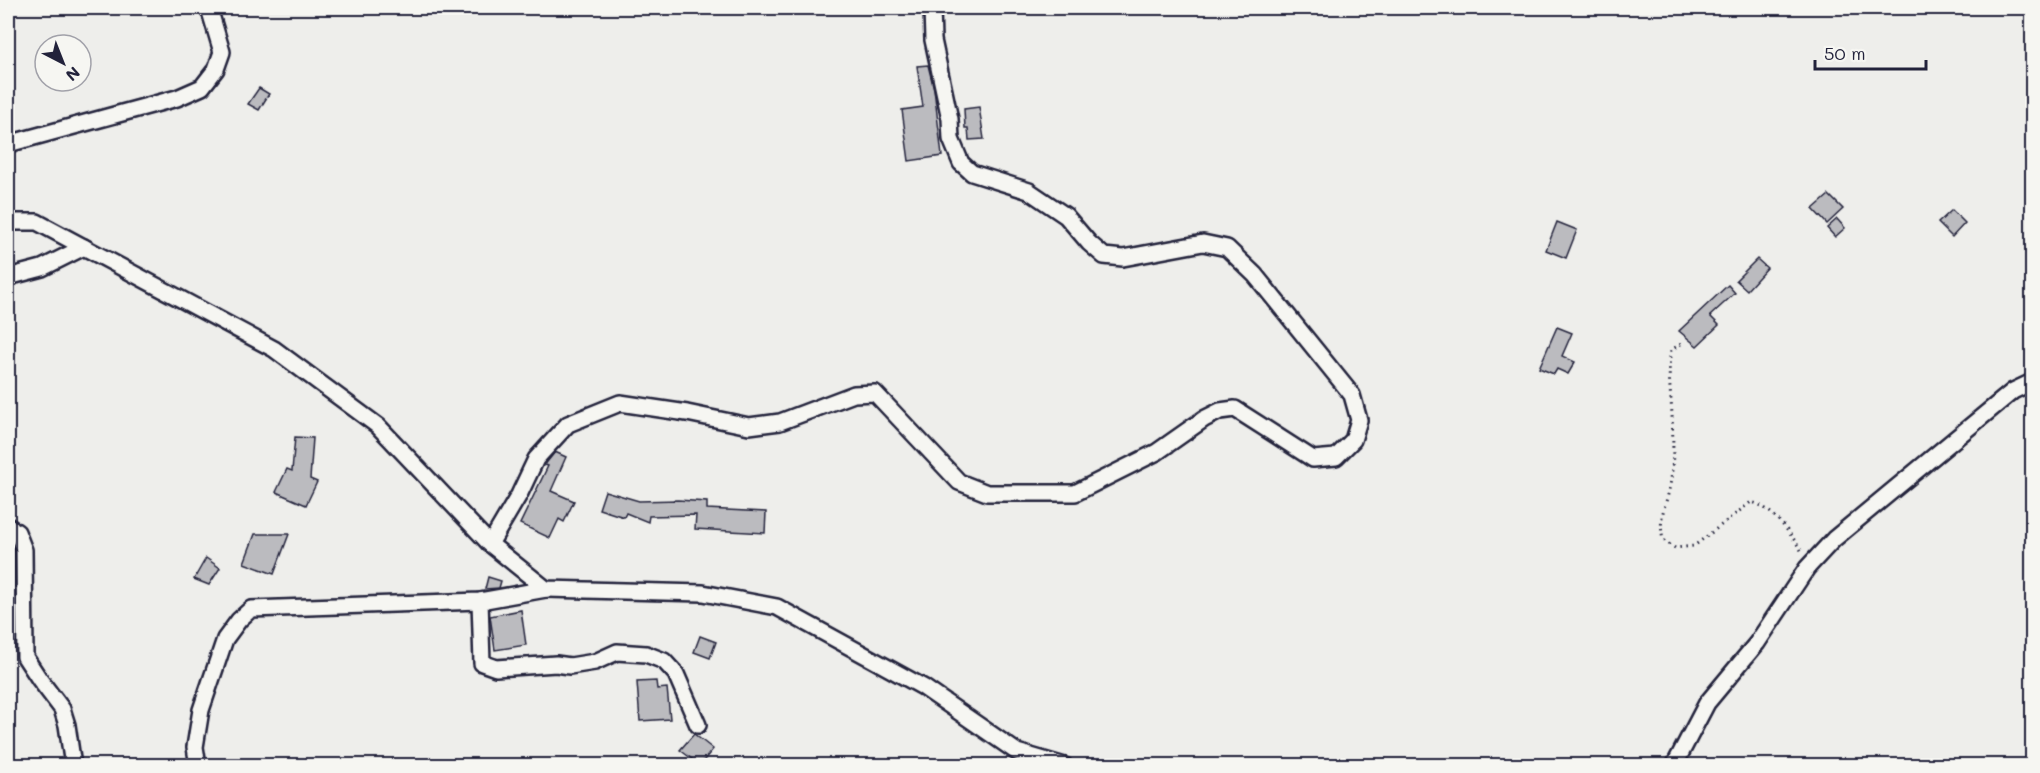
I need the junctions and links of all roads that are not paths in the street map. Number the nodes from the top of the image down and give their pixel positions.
1 (210, 8) edge
2 (932, 8) edge
3 (8, 144) edge
4 (8, 222) edge
5 (84, 247) junction
6 (8, 277) edge
7 (2032, 382) edge
8 (8, 526) edge
9 (489, 544) junction
10 (546, 589) junction
11 (480, 601) junction
12 (698, 725) dead end
13 (1019, 759) edge
14 (73, 765) edge
15 (198, 765) edge
16 (1065, 765) edge
17 (1674, 765) edge

1 - 3 street
2 - 9 street
4 - 5 street
5 - 6 street
5 - 9 street
7 - 17 street
8 - 14 street
9 - 10 street
10 - 11 street
10 - 13 street
11 - 12 street
11 - 15 street
13 - 16 street

